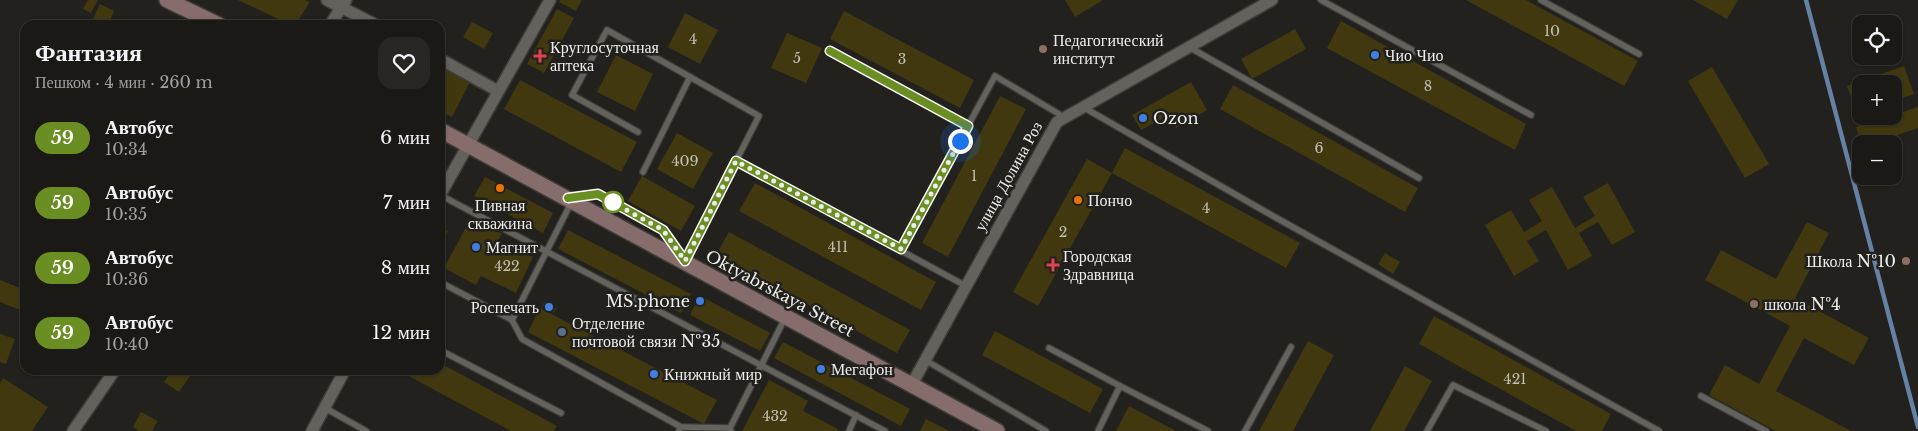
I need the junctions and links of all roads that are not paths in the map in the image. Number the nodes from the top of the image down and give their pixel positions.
1 (167, 0) edge
2 (327, 0) edge
3 (550, 0) edge
4 (1272, 0) edge
5 (1321, 0) edge
6 (1541, 0) edge
7 (344, 3) edge
8 (209, 20) edge
9 (333, 20) edge
10 (369, 20) edge
11 (1189, 47) junction
12 (830, 51) dead end
13 (1639, 54) dead end
14 (445, 62) edge
15 (690, 77) junction
16 (498, 91) junction
17 (1083, 107) junction
18 (1531, 115) dead end
19 (1064, 117) junction
20 (968, 126) junction
21 (445, 132) edge
22 (638, 132) dead end
23 (468, 144) junction
24 (736, 161) junction
25 (643, 172) dead end
26 (1420, 178) dead end
27 (445, 186) edge
28 (445, 198) edge
29 (570, 199) junction
30 (901, 249) junction
31 (546, 252) junction
32 (685, 261) junction
33 (445, 285) edge
34 (966, 286) junction
35 (786, 316) junction
36 (512, 320) junction
37 (1291, 347) dead end
38 (1050, 348) dead end
39 (445, 353) edge
40 (925, 360) junction
41 (762, 365) junction
42 (112, 375) edge
43 (342, 375) edge
44 (912, 384) junction
45 (1120, 386) junction
46 (1701, 396) dead end
47 (325, 408) junction
48 (561, 413) dead end
49 (856, 415) junction
50 (680, 429) edge
51 (730, 429) edge
52 (73, 431) edge
53 (312, 431) edge
54 (366, 431) edge
55 (849, 431) edge
56 (885, 431) edge
57 (997, 431) edge
58 (1046, 431) edge
59 (1098, 431) edge
60 (1208, 431) edge
61 (1245, 431) edge
62 (1427, 431) edge
63 (1546, 431) edge
64 (1659, 431) edge
65 (1766, 431) edge

1 - 8 main road
2 - 7 street
3 - 16 street
4 - 11 street, улица Долина Роз
5 - 18 lane
6 - 13 lane
7 - 9 street
7 - 10 street
11 - 17 street, улица Долина Роз
11 - 26 lane
12 - 20 lane
14 - 16 street
15 - 22 lane
15 - 24 lane
15 - 25 lane
16 - 23 street
17 - 19 street, улица Долина Роз
17 - 64 lane
19 - 20 lane
19 - 34 street, улица Долина Роз
20 - 30 lane
21 - 23 main road, Oktyabrskaya Street
23 - 27 street
23 - 29 main road, Oktyabrskaya Street
24 - 30 lane
24 - 32 lane
28 - 31 lane
29 - 31 lane
29 - 32 main road, Oktyabrskaya Street
30 - 34 lane
31 - 36 lane
31 - 41 lane
32 - 35 main road, Oktyabrskaya Street
33 - 36 lane
34 - 40 street, улица Долина Роз
35 - 41 lane
35 - 44 main road, Oktyabrskaya Street
36 - 50 lane
37 - 61 lane
38 - 45 lane
39 - 48 lane
40 - 44 street, улица Долина Роз
40 - 58 lane
41 - 49 lane
41 - 51 lane
42 - 52 street
43 - 47 street
44 - 57 main road, Oktyabrskaya Street
45 - 59 lane
45 - 60 lane
46 - 65 lane
47 - 53 street
47 - 54 lane
49 - 55 lane
49 - 56 lane
50 - 51 lane
62 - 63 lane

